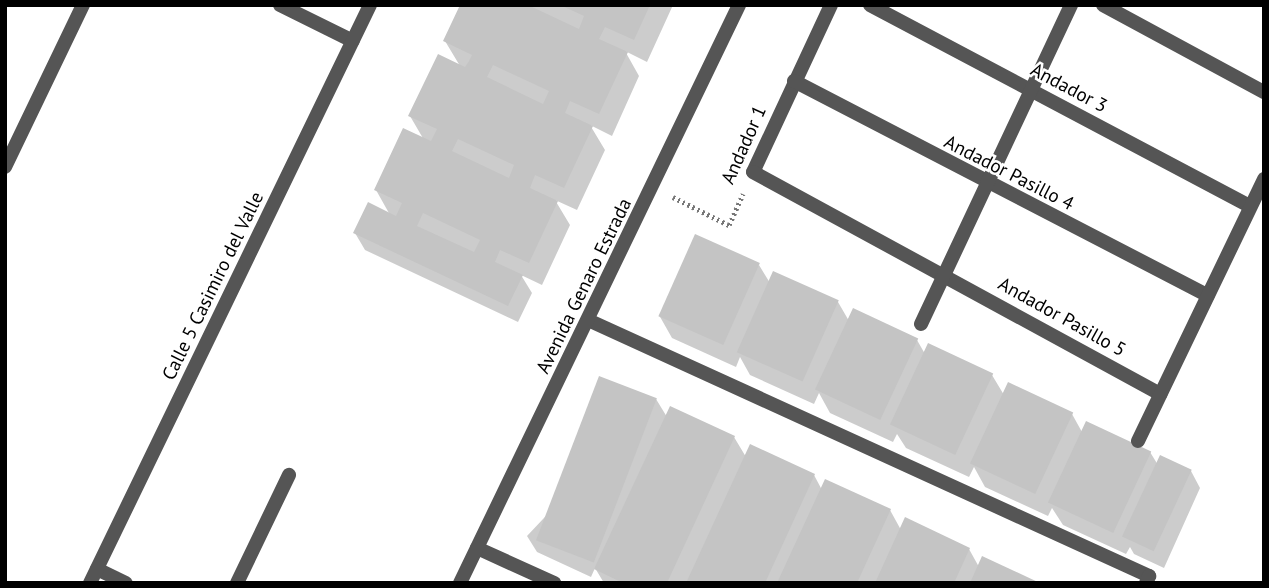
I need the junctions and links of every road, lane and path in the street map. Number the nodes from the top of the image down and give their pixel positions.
1 (83, 5) edge
2 (280, 5) edge
3 (370, 5) edge
4 (739, 5) edge
5 (831, 5) edge
6 (870, 5) edge
7 (1071, 5) edge
8 (1103, 5) edge
9 (353, 41) junction
10 (794, 81) junction
11 (1030, 89) junction
12 (1264, 92) edge
13 (5, 167) edge
14 (753, 172) junction
15 (1264, 179) edge
16 (984, 183) junction
17 (653, 188) junction
18 (1250, 206) junction
19 (945, 274) junction
20 (1208, 296) junction
21 (588, 320) junction
22 (921, 324) dead end
23 (1161, 394) junction
24 (1138, 441) dead end
25 (289, 475) dead end
26 (477, 548) junction
27 (97, 569) junction
28 (90, 583) edge
29 (126, 583) edge
30 (237, 583) edge
31 (460, 583) edge
32 (554, 583) edge
33 (1146, 583) edge

1 - 13 street
2 - 9 street
3 - 9 street, Calle 5 Casimiro del Valle
4 - 17 street, Avenida Genaro Estrada
5 - 10 street, Andador 1
6 - 11 street, Andador 3
7 - 11 street
8 - 12 street
9 - 27 street, Calle 5 Casimiro del Valle
10 - 14 street, Andador 1
10 - 16 street, Andador Pasillo 4
11 - 16 street
11 - 18 street, Andador 3
14 - 17 path, Andador 1
14 - 19 street, Andador Pasillo 5
15 - 18 street
16 - 19 street
16 - 20 street, Andador Pasillo 4
17 - 21 street, Avenida Genaro Estrada
18 - 20 street
19 - 22 street
19 - 23 street, Andador Pasillo 5
20 - 23 street
21 - 26 street, Avenida Genaro Estrada
21 - 33 street
23 - 24 street
25 - 30 street
26 - 31 street, Avenida Genaro Estrada
26 - 32 street
27 - 28 street, Calle 5 Casimiro del Valle
27 - 29 street

